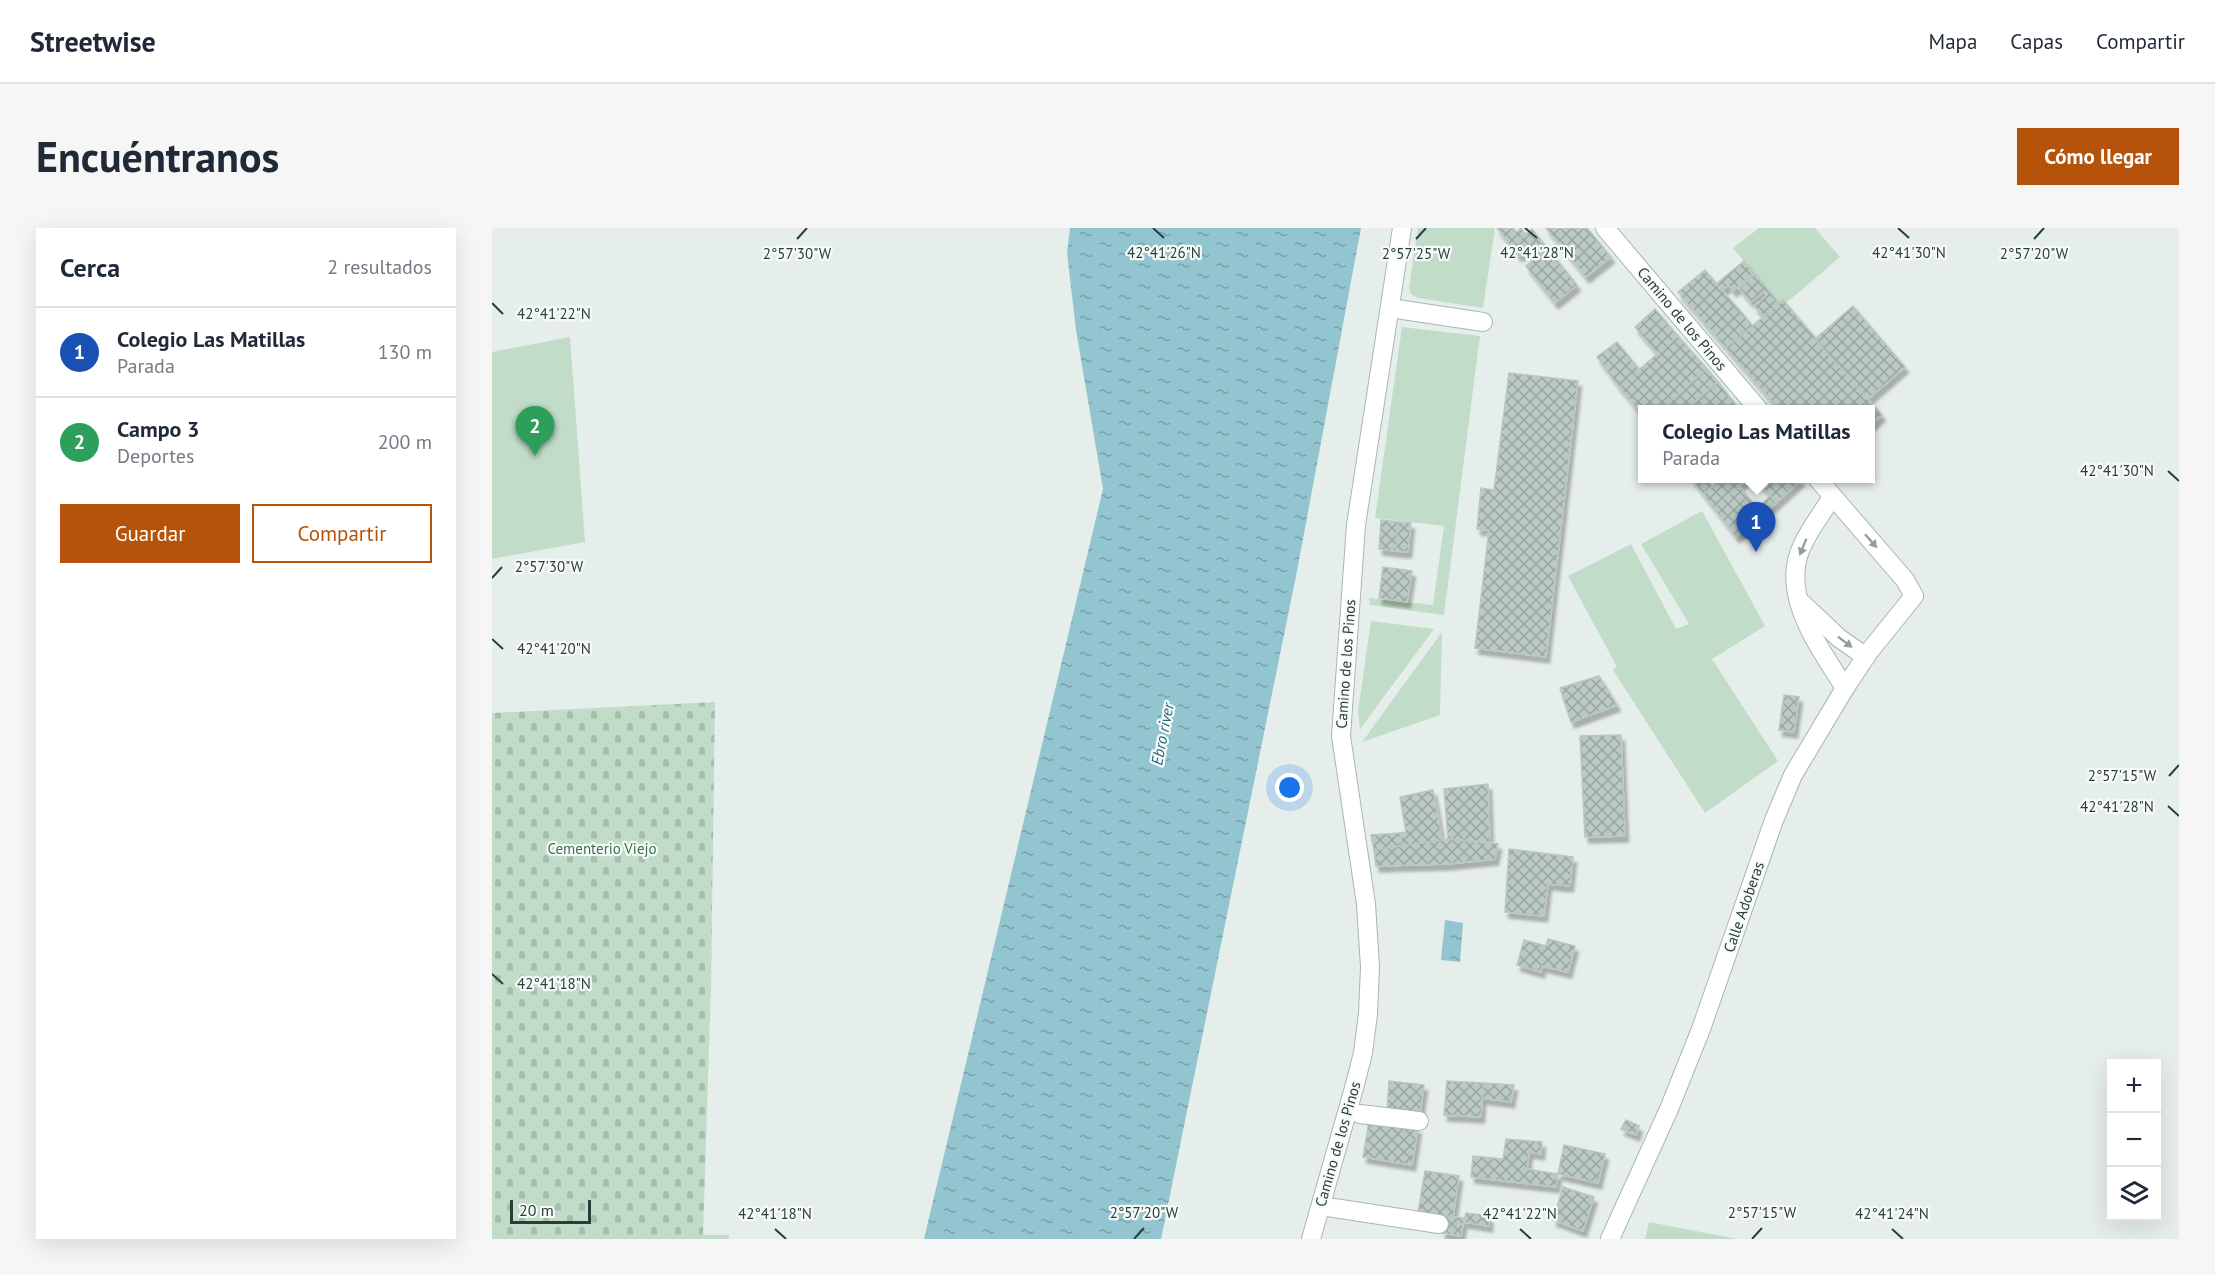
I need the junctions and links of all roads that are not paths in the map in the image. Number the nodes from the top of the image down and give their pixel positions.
1 (1402, 228) edge
2 (1605, 228) edge
3 (1390, 308) junction
4 (1483, 322) dead end
5 (1755, 405) edge
6 (1821, 483) edge
7 (1832, 496) junction
8 (1796, 596) junction
9 (1866, 657) junction
10 (1845, 688) junction
11 (1360, 1114) dead end
12 (1419, 1121) dead end
13 (1321, 1206) junction
14 (1439, 1224) dead end
15 (1311, 1239) edge
16 (1610, 1239) edge

1 - 3 street, Camino de los Pinos
2 - 5 street, Camino de los Pinos
3 - 4 street
3 - 13 street, Camino de los Pinos
6 - 7 street
7 -> 8 street
7 -> 9 street, Calle Adoberas
8 -> 9 street
8 - 10 street
9 - 10 street, Calle Adoberas
10 - 16 street, Calle Adoberas
11 - 12 street, Camino de los Pinos
13 - 14 street
13 - 15 street, Camino de los Pinos

